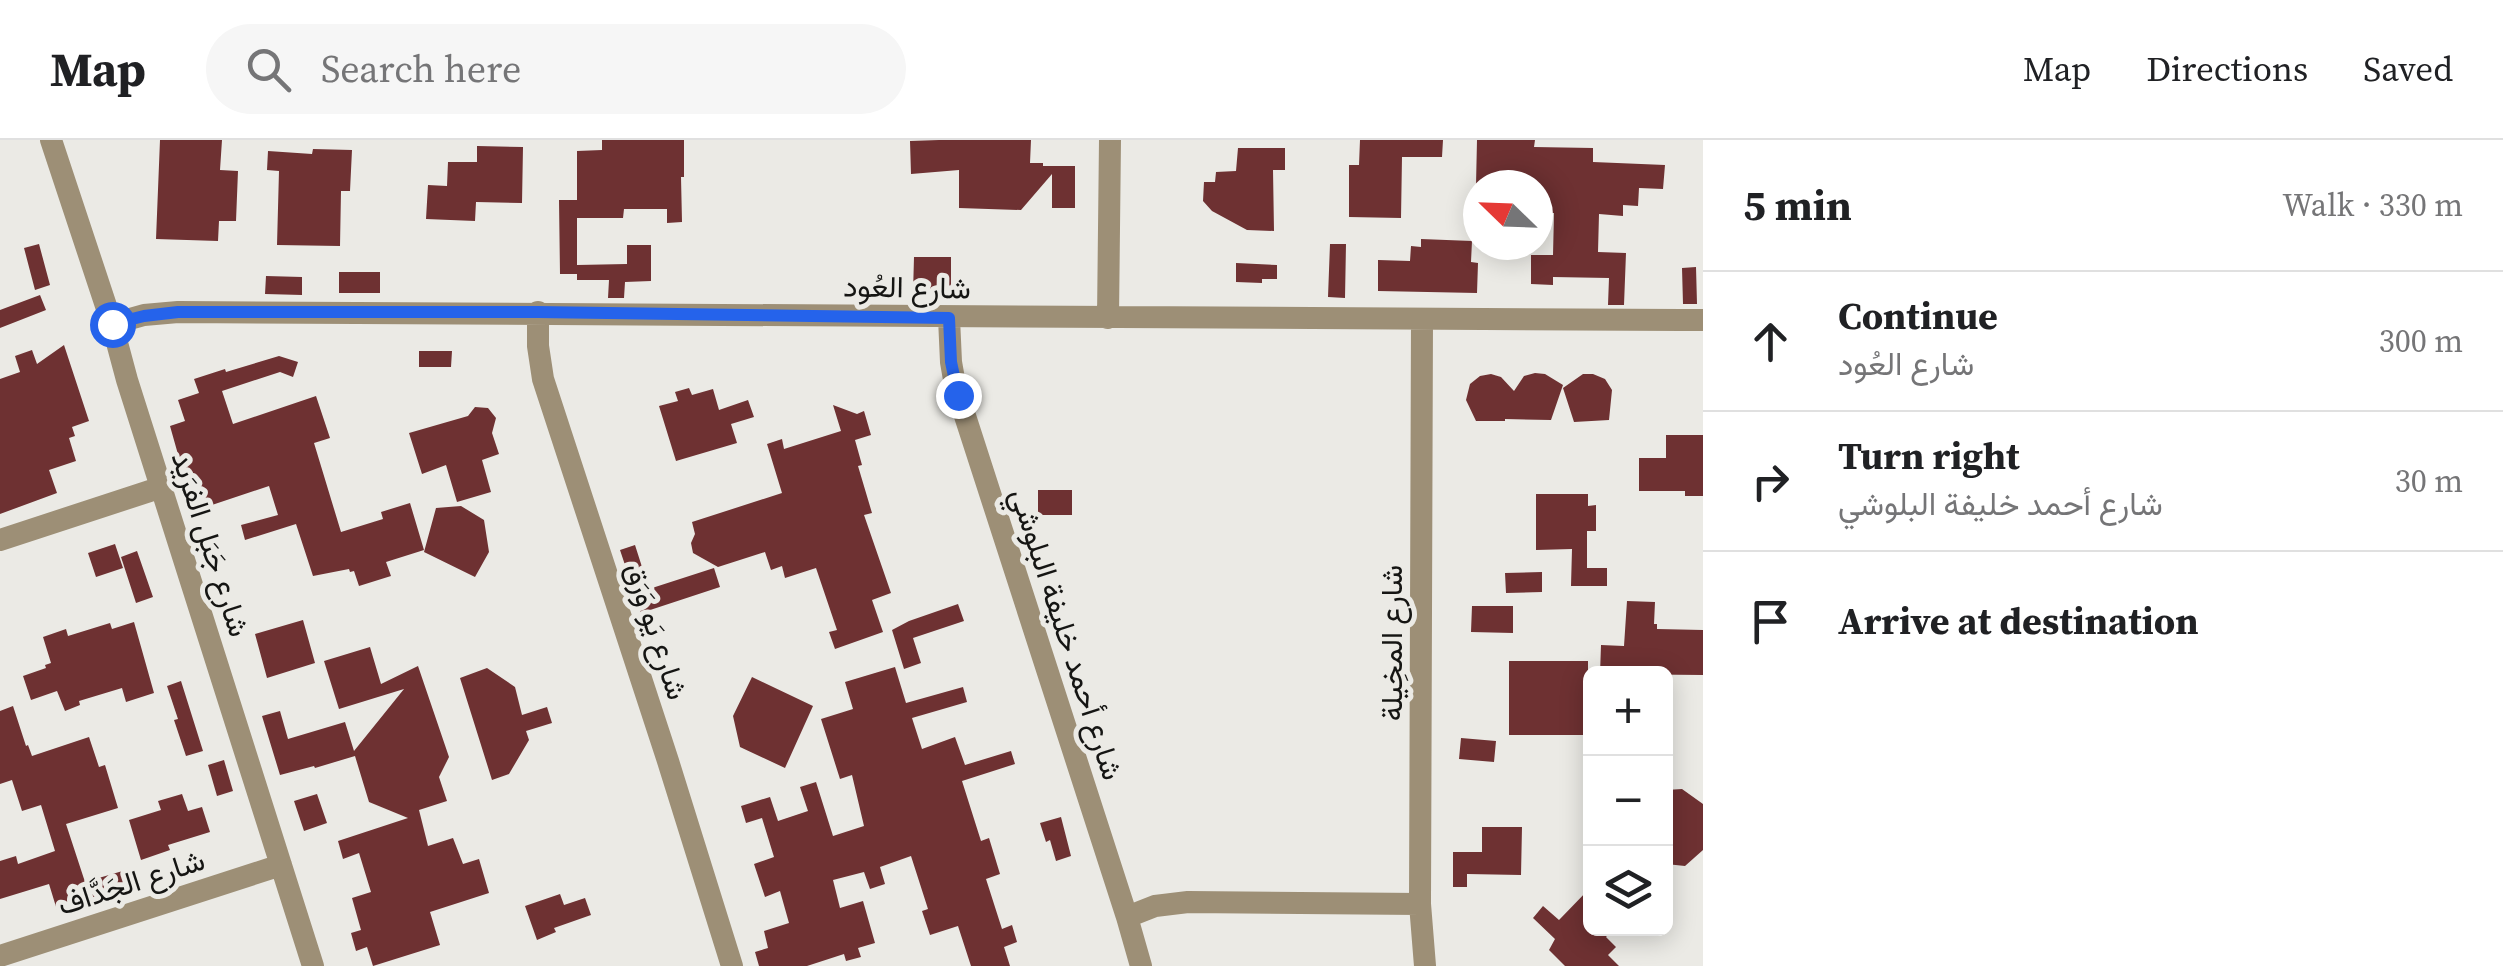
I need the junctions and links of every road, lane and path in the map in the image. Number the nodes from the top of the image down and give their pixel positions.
1 (51, 140) edge
2 (1110, 140) edge
3 (538, 312) junction
4 (949, 318) junction
5 (1108, 318) junction
6 (1422, 320) junction
7 (1703, 320) edge
8 (112, 324) junction
9 (162, 487) junction
10 (0, 540) edge
11 (281, 865) junction
12 (1420, 904) junction
13 (1127, 917) junction
14 (0, 956) edge
15 (313, 966) edge
16 (732, 966) edge
17 (1141, 966) edge
18 (1424, 966) edge

1 - 8 street, شارع جَبَل الفرَيد
2 - 5 street
3 - 4 street, شارع العُود
3 - 8 street, شارع العُود
3 - 16 street, شارع يَو وَرَق
4 - 5 street, شارع العُود
4 - 13 street, شارع أحمد خليفة البلوشي
5 - 6 street, شارع العُود
6 - 7 street, شارع العُود
6 - 12 street, شارع المخِيلة
8 - 9 street, شارع جَبَل الفرَيد
9 - 10 street
9 - 11 street, شارع جَبَل الفرَيد
11 - 14 street, شارع الجَدَّاف
11 - 15 street, شارع جَبَل الفرَيد
12 - 13 street
12 - 18 street, شارع المخِيلة
13 - 17 street, شارع أحمد خليفة البلوشي

